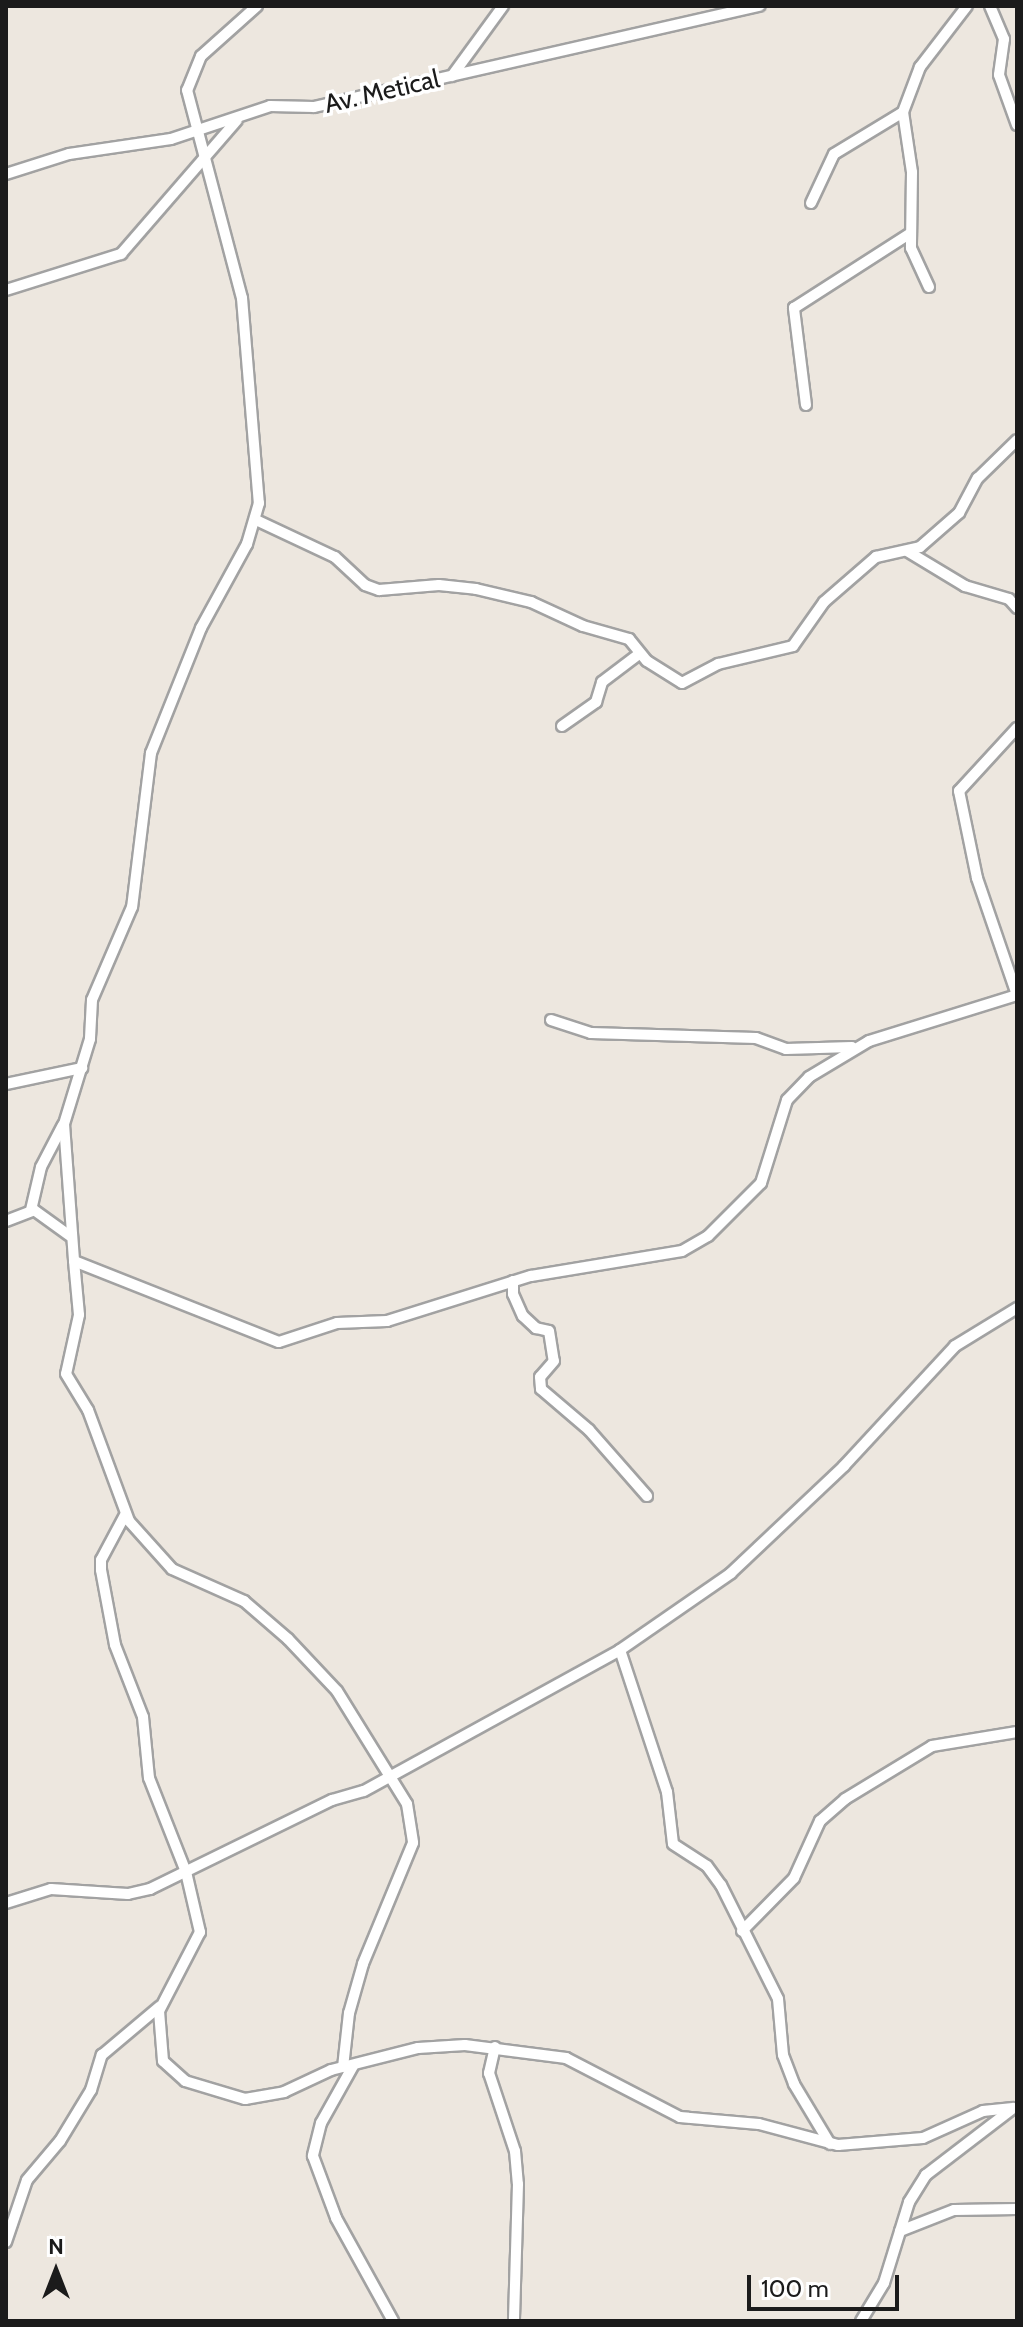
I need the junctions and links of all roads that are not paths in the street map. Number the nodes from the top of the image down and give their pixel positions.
1 (257, 6) edge
2 (503, 6) edge
3 (760, 6) edge
4 (967, 6) edge
5 (990, 6) edge
6 (452, 76) junction
7 (903, 112) junction
8 (237, 120) junction
9 (1017, 125) edge
10 (195, 132) junction
11 (203, 157) junction
12 (6, 174) edge
13 (811, 203) dead end
14 (911, 233) junction
15 (929, 287) dead end
16 (6, 290) edge
17 (806, 405) dead end
18 (1017, 440) edge
19 (256, 520) junction
20 (907, 551) junction
21 (1017, 608) edge
22 (639, 654) junction
23 (562, 726) dead end
24 (1017, 728) edge
25 (1017, 995) edge
26 (551, 1020) dead end
27 (854, 1047) junction
28 (82, 1068) junction
29 (6, 1084) edge
30 (64, 1124) junction
31 (31, 1210) junction
32 (6, 1221) edge
33 (70, 1236) junction
34 (74, 1261) junction
35 (513, 1281) junction
36 (1017, 1308) edge
37 (647, 1496) dead end
38 (125, 1515) junction
39 (620, 1650) junction
40 (1017, 1732) edge
41 (390, 1774) junction
42 (186, 1872) junction
43 (6, 1903) edge
44 (742, 1931) junction
45 (159, 2007) junction
46 (495, 2047) junction
47 (348, 2066) junction
48 (1015, 2107) edge
49 (830, 2144) junction
50 (1017, 2209) edge
51 (900, 2231) junction
52 (6, 2242) edge
53 (393, 2321) edge
54 (514, 2321) edge
55 (861, 2321) edge

1 - 10 street
2 - 6 street
3 - 6 street, Av. Metical
4 - 7 street
5 - 9 street
6 - 8 street, Av. Metical
7 - 13 street
7 - 14 street
8 - 10 street, Av. Metical
8 - 11 street
10 - 11 street
10 - 12 street, Av. Metical
11 - 16 street
11 - 19 street
14 - 15 street
14 - 17 street
18 - 20 street
19 - 22 street
19 - 28 street
20 - 21 street
20 - 22 street
22 - 23 street
24 - 25 street
25 - 27 street
26 - 27 street
27 - 35 street
28 - 29 street
28 - 30 street
30 - 31 street
30 - 33 street
31 - 32 street
31 - 33 street
33 - 34 street
34 - 35 street
34 - 38 street
35 - 37 street
36 - 39 street
38 - 41 street
38 - 42 street
39 - 41 street
39 - 44 street
40 - 44 street
41 - 42 street
41 - 47 street
42 - 43 street
42 - 45 street
44 - 49 street
45 - 47 street
45 - 52 street
46 - 47 street
46 - 49 street
46 - 54 street
47 - 53 street
48 - 49 street
48 - 51 street
50 - 51 street
51 - 55 street

